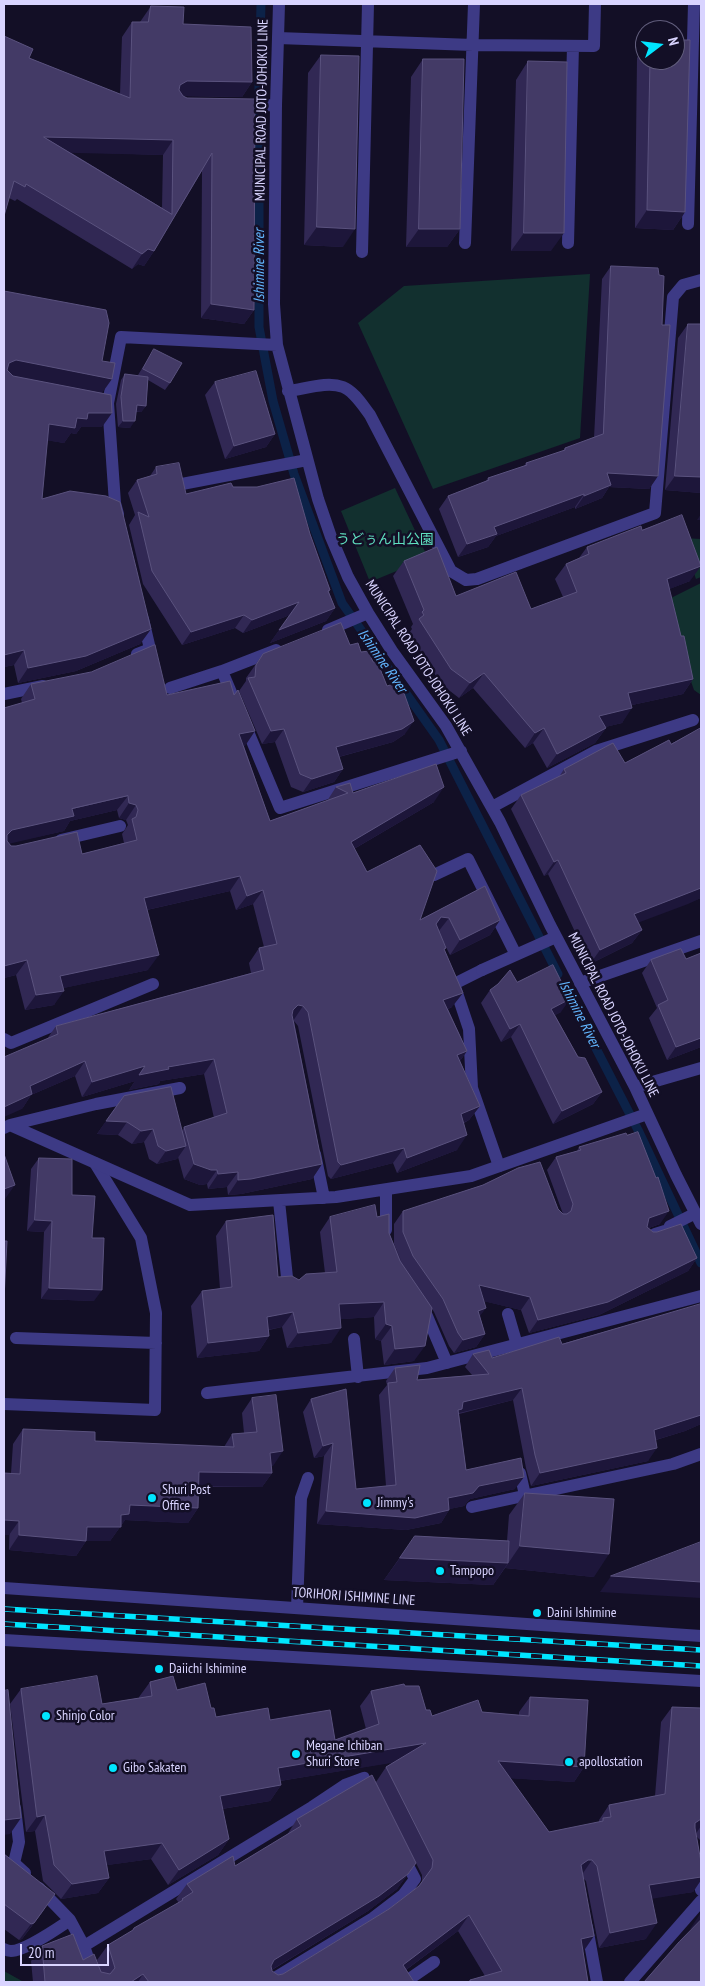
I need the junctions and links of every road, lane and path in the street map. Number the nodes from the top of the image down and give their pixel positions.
1 (279, 4) edge
2 (368, 4) edge
3 (474, 4) edge
4 (595, 4) edge
5 (694, 4) edge
6 (278, 38) junction
7 (367, 42) junction
8 (473, 45) junction
9 (573, 46) junction
10 (226, 105) edge
11 (274, 105) junction
12 (688, 224) dead end
13 (465, 242) dead end
14 (568, 243) dead end
15 (362, 252) dead end
16 (701, 280) edge
17 (274, 346) junction
18 (288, 391) junction
19 (301, 462) junction
20 (182, 484) edge
21 (121, 530) edge
22 (139, 603) edge
23 (366, 615) junction
24 (322, 632) edge
25 (291, 644) edge
26 (123, 660) edge
27 (222, 670) junction
28 (60, 683) edge
29 (170, 688) dead end
30 (4, 692) edge
31 (693, 720) dead end
32 (460, 751) junction
33 (492, 807) junction
34 (120, 826) dead end
35 (52, 842) edge
36 (434, 874) edge
37 (555, 937) junction
38 (701, 941) edge
39 (517, 955) junction
40 (580, 983) junction
41 (153, 984) dead end
42 (4, 1039) edge
43 (701, 1068) edge
44 (635, 1087) junction
45 (180, 1088) dead end
46 (643, 1115) junction
47 (7, 1126) edge
48 (313, 1141) edge
49 (95, 1163) junction
50 (499, 1166) junction
51 (386, 1190) junction
52 (324, 1198) junction
53 (279, 1200) junction
54 (695, 1218) edge
55 (646, 1237) edge
56 (386, 1246) edge
57 (288, 1287) edge
58 (412, 1295) edge
59 (698, 1297) edge
60 (508, 1314) dead end
61 (16, 1338) dead end
62 (354, 1340) dead end
63 (156, 1343) junction
64 (517, 1345) junction
65 (446, 1363) junction
66 (358, 1377) junction
67 (207, 1393) dead end
68 (4, 1404) edge
69 (701, 1454) edge
70 (520, 1473) edge
71 (308, 1478) dead end
72 (525, 1495) junction
73 (472, 1508) edge
74 (4, 1588) edge
75 (297, 1608) junction
76 (701, 1636) edge
77 (4, 1640) edge
78 (701, 1681) edge
79 (14, 1795) edge
80 (377, 1803) edge
81 (398, 1845) edge
82 (694, 1852) edge
83 (4, 1855) edge
84 (14, 1862) junction
85 (701, 1890) edge
86 (701, 1902) edge
87 (585, 1919) edge
88 (70, 1920) junction
89 (84, 1946) junction
90 (4, 1949) edge
91 (434, 1962) dead end
92 (96, 1982) edge
93 (268, 1982) edge
94 (406, 1982) edge
95 (597, 1982) edge
96 (630, 1982) edge

1 - 6 street, MUNICIPAL ROAD JOTO-JOHOKU LINE
2 - 7 street
3 - 8 street
4 - 9 street
5 - 12 street
6 - 7 street
6 - 11 street, MUNICIPAL ROAD JOTO-JOHOKU LINE
7 - 8 street
7 - 15 street
8 - 9 street
8 - 13 street
9 - 14 street
10 - 11 street
11 - 17 street, MUNICIPAL ROAD JOTO-JOHOKU LINE
16 - 18 street
17 - 18 street, MUNICIPAL ROAD JOTO-JOHOKU LINE
17 - 21 street
18 - 19 street, MUNICIPAL ROAD JOTO-JOHOKU LINE
19 - 20 street
19 - 23 street, MUNICIPAL ROAD JOTO-JOHOKU LINE
22 - 26 street
23 - 24 street
23 - 32 street, MUNICIPAL ROAD JOTO-JOHOKU LINE
25 - 27 street
27 - 29 street
27 - 32 street
28 - 30 street
31 - 33 street
32 - 33 street, MUNICIPAL ROAD JOTO-JOHOKU LINE
33 - 37 street, MUNICIPAL ROAD JOTO-JOHOKU LINE
34 - 35 street
36 - 39 street
37 - 39 street
37 - 40 street, MUNICIPAL ROAD JOTO-JOHOKU LINE
38 - 40 street
39 - 50 street
40 - 44 street, MUNICIPAL ROAD JOTO-JOHOKU LINE
41 - 42 street
43 - 44 street
44 - 46 street, MUNICIPAL ROAD JOTO-JOHOKU LINE
45 - 47 street
46 - 50 street
46 - 54 street, MUNICIPAL ROAD JOTO-JOHOKU LINE
47 - 49 street
48 - 52 street
49 - 53 street
49 - 63 street
50 - 51 street
51 - 52 street
51 - 56 street
52 - 53 street
53 - 57 street
54 - 55 street
58 - 65 street
59 - 64 street
60 - 64 street
61 - 63 street
62 - 66 street
63 - 68 street
64 - 65 street
65 - 66 street
66 - 67 street
69 - 72 street
70 - 72 street
71 - 75 street
72 - 73 street
74 - 75 street, TORIHORI ISHIMINE LINE
75 - 76 street, TORIHORI ISHIMINE LINE
77 - 78 street
79 - 84 street
80 - 89 street
81 - 93 street
82 - 85 street
83 - 84 street
84 - 88 street
86 - 96 street
87 - 95 street
88 - 89 street
88 - 90 street
89 - 92 street
91 - 94 street

